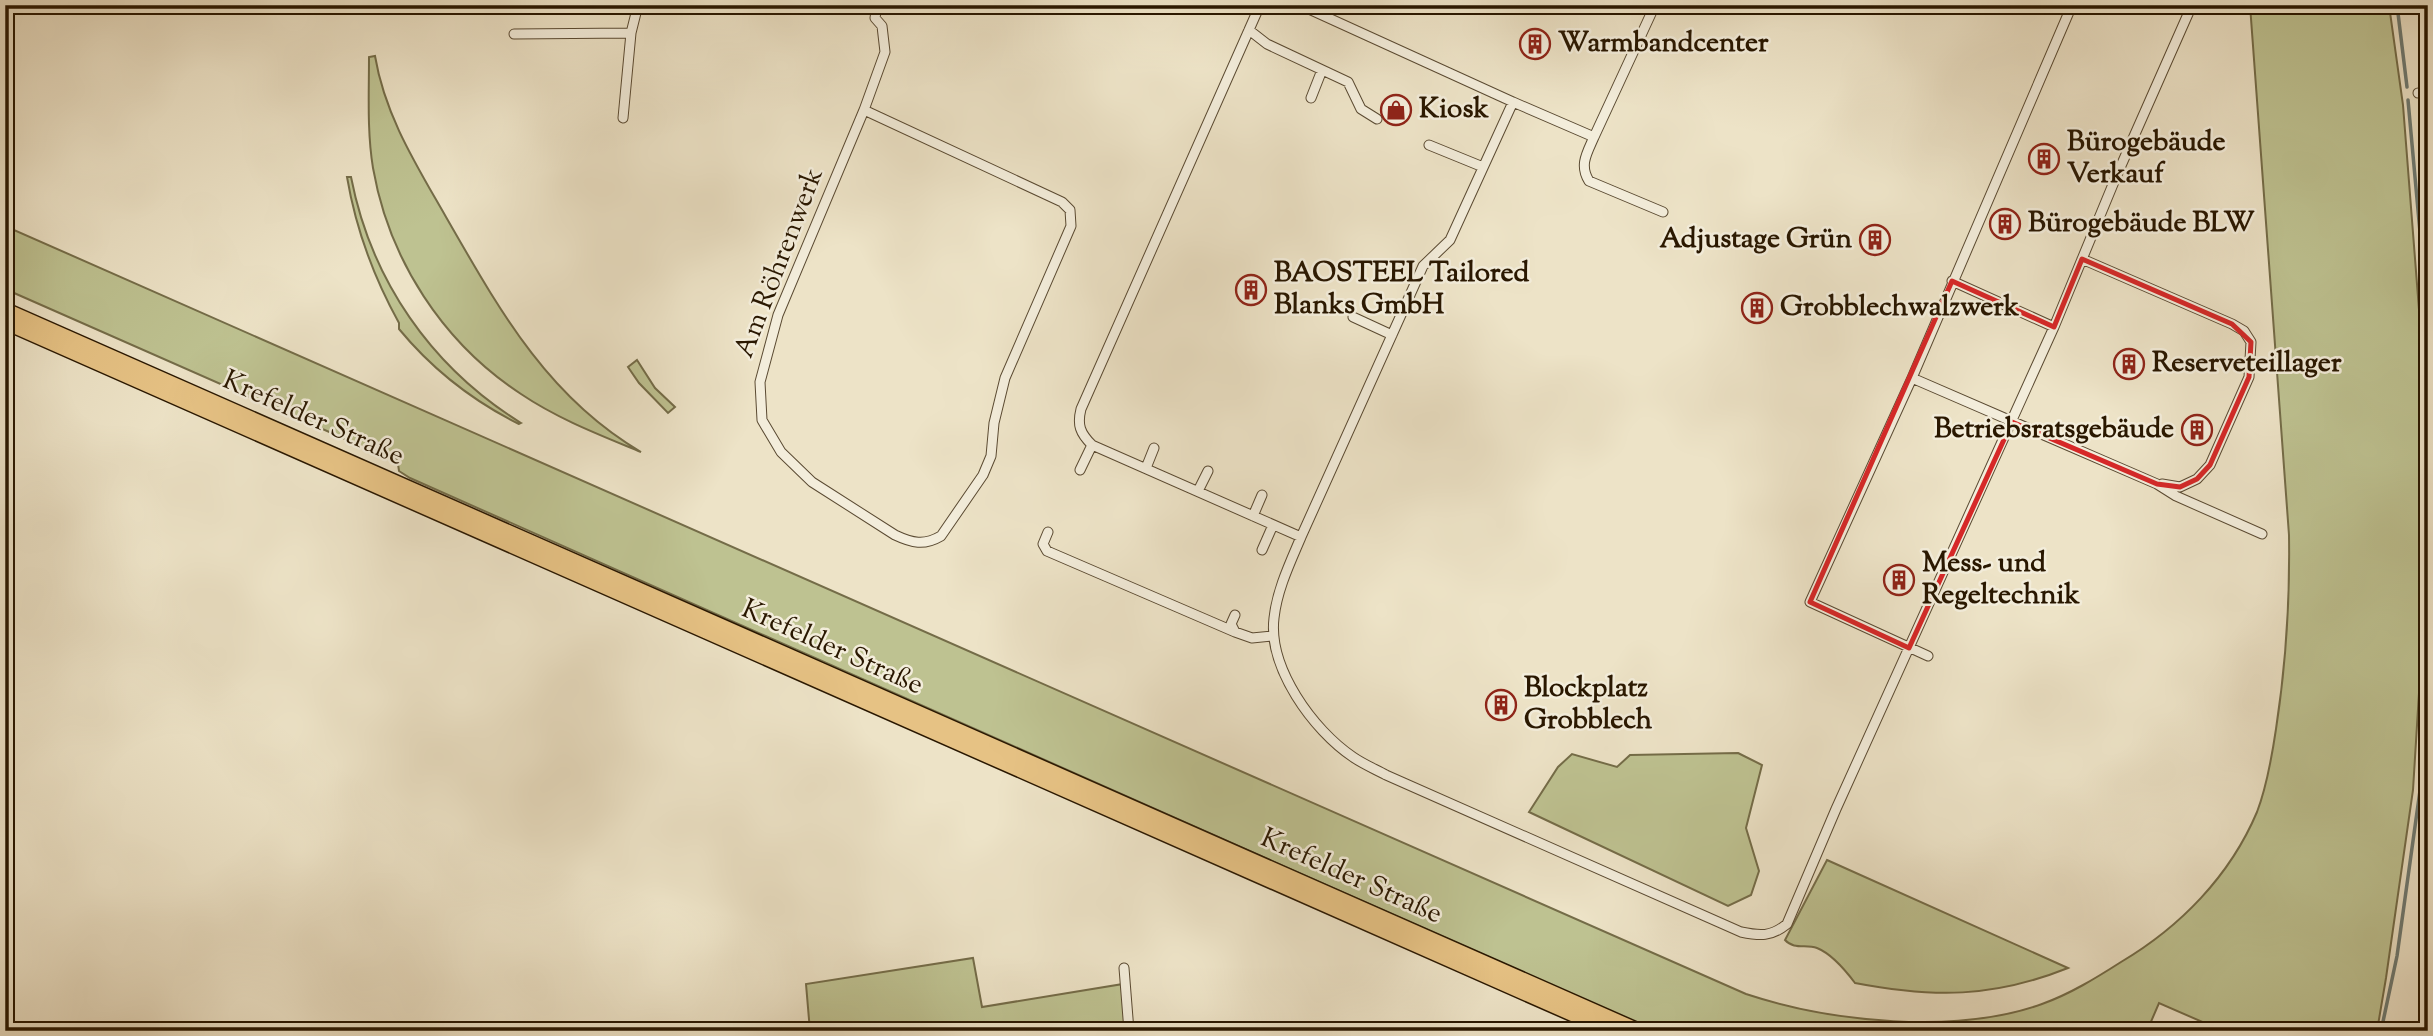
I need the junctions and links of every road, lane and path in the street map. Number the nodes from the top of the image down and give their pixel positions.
1 (638, 5) edge
2 (877, 5) edge
3 (1260, 5) edge
4 (1300, 5) edge
5 (1655, 5) edge
6 (2072, 5) edge
7 (2192, 5) edge
8 (1248, 30) junction
9 (631, 33) junction
10 (514, 34) dead end
11 (1322, 70) junction
12 (1311, 98) dead end
13 (1513, 102) junction
14 (864, 110) junction
15 (623, 118) dead end
16 (1377, 119) dead end
17 (1594, 137) junction
18 (1429, 145) dead end
19 (1483, 167) junction
20 (1663, 212) dead end
21 (2082, 259) junction
22 (1952, 281) junction
23 (5, 310) edge
24 (1353, 317) dead end
25 (5, 322) edge
26 (2054, 327) junction
27 (1392, 335) junction
28 (1912, 379) junction
29 (2012, 422) junction
30 (1092, 445) junction
31 (1154, 447) dead end
32 (1146, 468) junction
33 (1080, 470) dead end
34 (1208, 471) dead end
35 (2157, 484) junction
36 (1198, 491) junction
37 (1262, 495) dead end
38 (1253, 516) junction
39 (1273, 525) junction
40 (1048, 533) dead end
41 (2262, 534) dead end
42 (1301, 537) junction
43 (1262, 550) dead end
44 (1235, 615) dead end
45 (1235, 632) junction
46 (1273, 636) junction
47 (1909, 648) junction
48 (1928, 656) dead end
49 (1124, 968) dead end
50 (1129, 1031) edge
51 (1611, 1031) edge
52 (1639, 1031) edge

1 - 9 street
2 - 14 street, Am Röhrenwerk
3 - 8 street
4 - 13 street
5 - 17 street
6 - 22 street
7 - 21 street
8 - 11 street
8 - 30 street
9 - 10 street
9 - 15 street
11 - 12 street
11 - 16 street
13 - 17 street
13 - 19 street
14 - 14 street, Am Röhrenwerk
17 - 20 street
18 - 19 street
19 - 27 street
21 - 26 street
21 - 35 street
22 - 26 street
22 - 28 street
23 - 52 main road, Krefelder Straße
24 - 27 street
25 - 51 main road, Krefelder Straße
26 - 29 street
27 - 42 street
28 - 29 street
28 - 47 street
29 - 35 street
29 - 47 street
30 - 32 street
30 - 33 street
31 - 32 street
32 - 36 street
34 - 36 street
35 - 41 street
36 - 38 street
37 - 38 street
38 - 39 street
39 - 42 street
39 - 43 street
40 - 45 street
42 - 46 street
44 - 45 street
45 - 46 street
46 - 47 street
47 - 48 street
49 - 50 street

